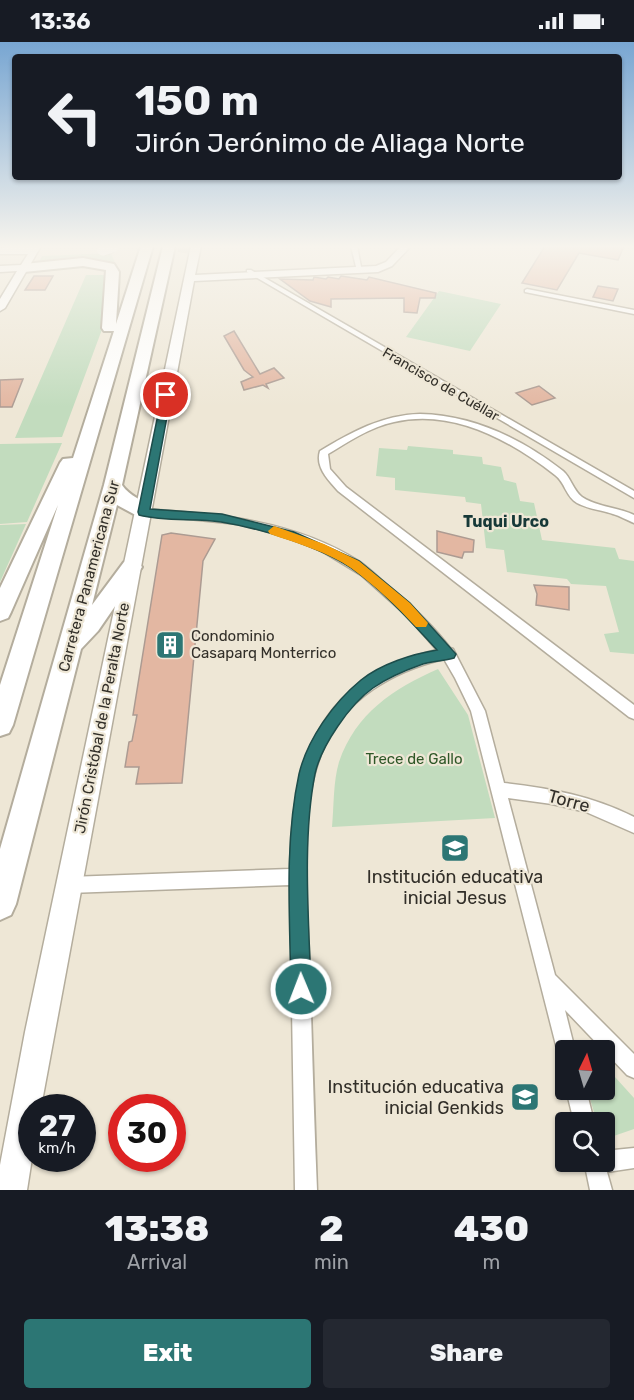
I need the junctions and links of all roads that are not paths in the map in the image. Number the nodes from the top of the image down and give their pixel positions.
1 (111, 300) edge
2 (114, 300) edge
3 (130, 300) edge
4 (157, 300) edge
5 (173, 300) edge
6 (185, 300) edge
7 (297, 300) edge
8 (575, 300) edge
9 (633, 310) edge
10 (109, 328) junction
11 (108, 370) junction
12 (140, 374) junction
13 (95, 411) junction
14 (113, 485) junction
15 (632, 494) edge
16 (612, 508) junction
17 (143, 512) junction
18 (634, 519) edge
19 (131, 567) junction
20 (0, 612) edge
21 (72, 643) junction
22 (449, 654) junction
23 (634, 713) edge
24 (0, 725) edge
25 (500, 790) junction
26 (634, 825) edge
27 (298, 877) junction
28 (69, 885) junction
29 (0, 904) edge
30 (548, 980) junction
31 (563, 1040) edge
32 (634, 1068) edge
33 (634, 1158) edge
34 (615, 1160) edge
35 (596, 1172) edge
36 (11, 1190) edge
37 (306, 1190) edge
38 (601, 1190) edge

1 - 10 highway
2 - 10 highway
3 - 11 highway
4 - 12 highway, Carretera Panamericana Sur
5 - 12 highway
6 - 17 street, Jirón Cristóbal de la Peralta Norte
7 - 15 street, Francisco de Cuéllar
8 - 9 street
10 - 11 highway
11 - 13 highway
12 - 14 highway, Carretera Panamericana Sur
13 - 20 highway
13 - 24 highway
14 - 17 highway
14 - 21 highway, Carretera Panamericana Sur
15 - 16 street
16 - 18 street
16 - 23 street
17 - 19 street, Jirón Cristóbal de la Peralta Norte
17 - 22 street
19 - 21 highway
19 - 28 street, Jirón Cristóbal de la Peralta Norte
21 - 29 highway, Carretera Panamericana Sur
22 - 25 street
22 - 27 street
25 - 26 street, Torre
25 - 30 street
27 - 28 street
27 - 37 street
28 - 36 street, Jirón Cristóbal de la Peralta Norte
30 - 31 street
30 - 32 street
33 - 34 street
35 - 38 street

